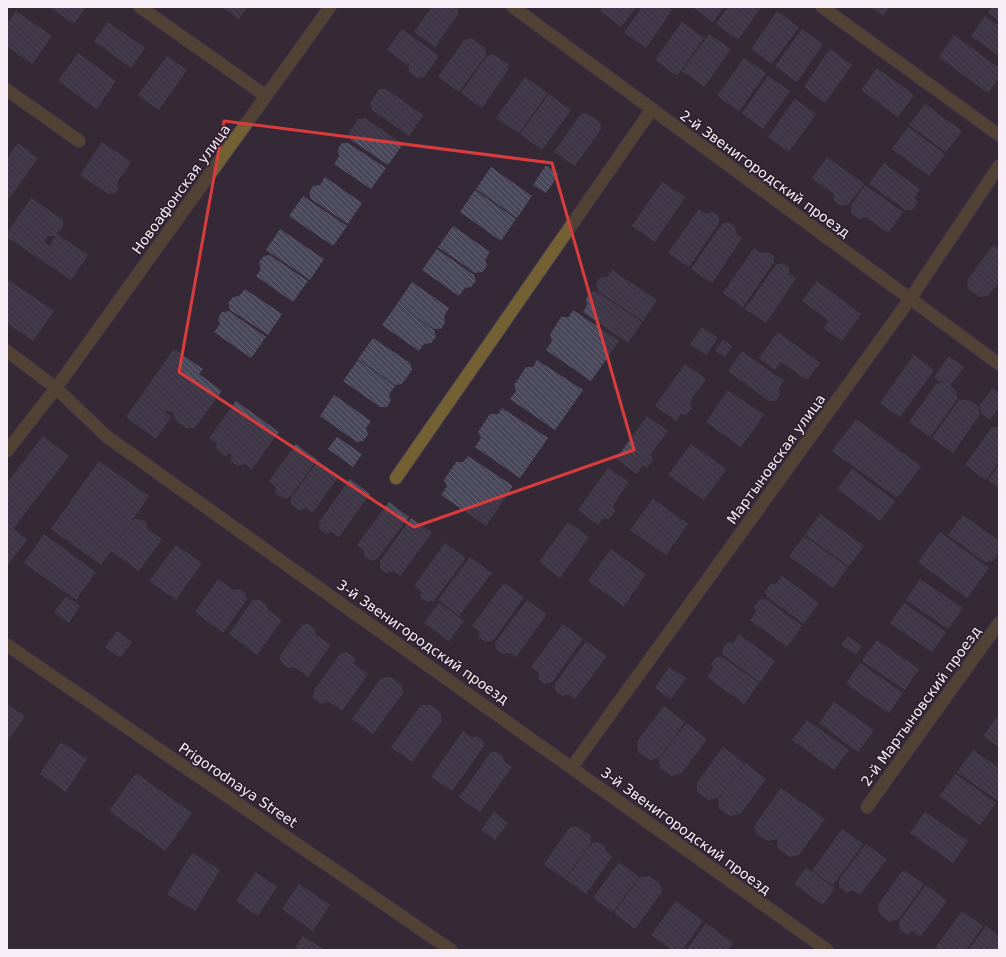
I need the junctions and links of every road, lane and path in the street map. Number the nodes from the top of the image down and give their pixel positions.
1 (140, 7) edge
2 (330, 7) edge
3 (513, 7) edge
4 (822, 7) edge
5 (7, 90) edge
6 (266, 96) junction
7 (652, 109) junction
8 (999, 135) edge
9 (79, 141) dead end
10 (999, 166) edge
11 (910, 299) junction
12 (7, 351) edge
13 (999, 364) edge
14 (56, 388) junction
15 (7, 451) edge
16 (396, 478) dead end
17 (999, 623) edge
18 (7, 645) edge
19 (572, 767) junction
20 (867, 807) dead end
21 (451, 950) edge
22 (827, 950) edge

1 - 6 street
2 - 6 street, Новоафонская улица
3 - 7 street, 2-й Звенигородский проезд
4 - 8 street
5 - 9 street
6 - 14 street, Новоафонская улица
7 - 11 street, 2-й Звенигородский проезд
7 - 16 street
10 - 11 street, Мартыновская улица
11 - 13 street, 2-й Звенигородский проезд
11 - 19 street, Мартыновская улица
12 - 14 street, 3-й Звенигородский проезд
14 - 15 street, Новоафонская улица
14 - 19 street, 3-й Звенигородский проезд
17 - 20 street, 2-й Мартыновский проезд
18 - 21 street, Prigorodnaya Street
19 - 22 street, 3-й Звенигородский проезд

